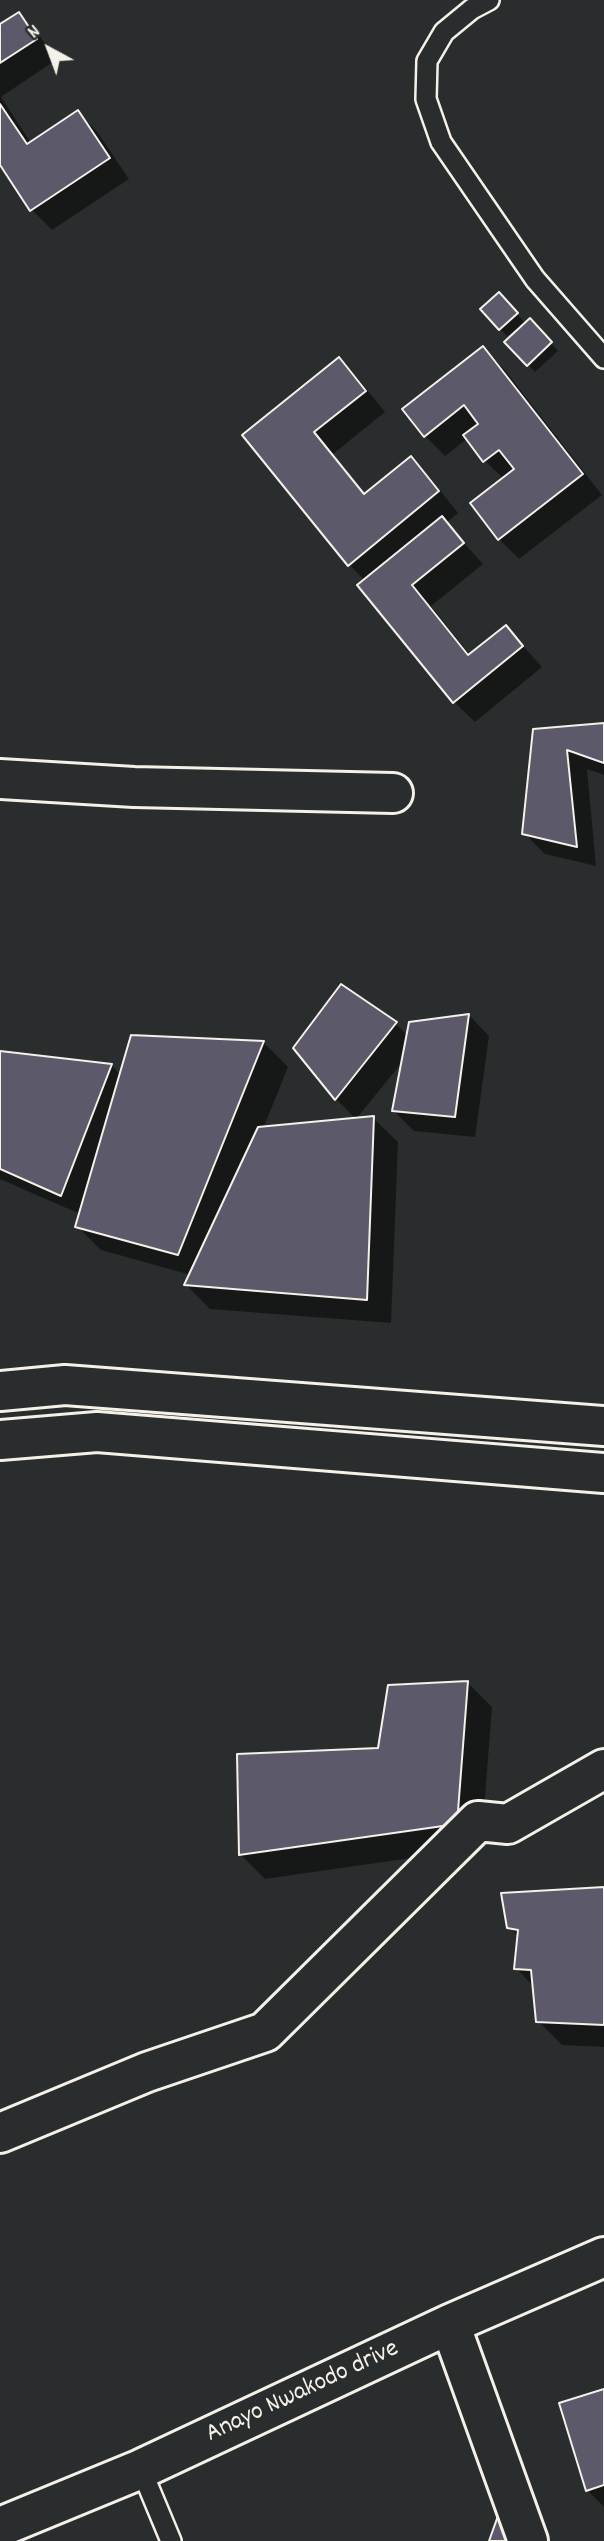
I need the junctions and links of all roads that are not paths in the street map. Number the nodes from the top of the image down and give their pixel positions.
1 (489, 0) edge
2 (604, 358) edge
3 (0, 779) edge
4 (393, 793) dead end
5 (0, 1391) edge
6 (604, 1426) edge
7 (0, 1440) edge
8 (604, 1473) edge
9 (604, 1769) edge
10 (0, 2133) edge
11 (604, 2257) edge
12 (450, 2324) junction
13 (141, 2469) junction
14 (0, 2527) edge
15 (171, 2541) edge
16 (528, 2541) edge

1 - 2 lane
3 - 4 street
5 - 6 street
7 - 8 street
9 - 10 street
11 - 12 street, Anayo Nwakodo drive
12 - 13 street, Anayo Nwakodo drive
12 - 16 street
13 - 14 street, Anayo Nwakodo drive
13 - 15 lane

